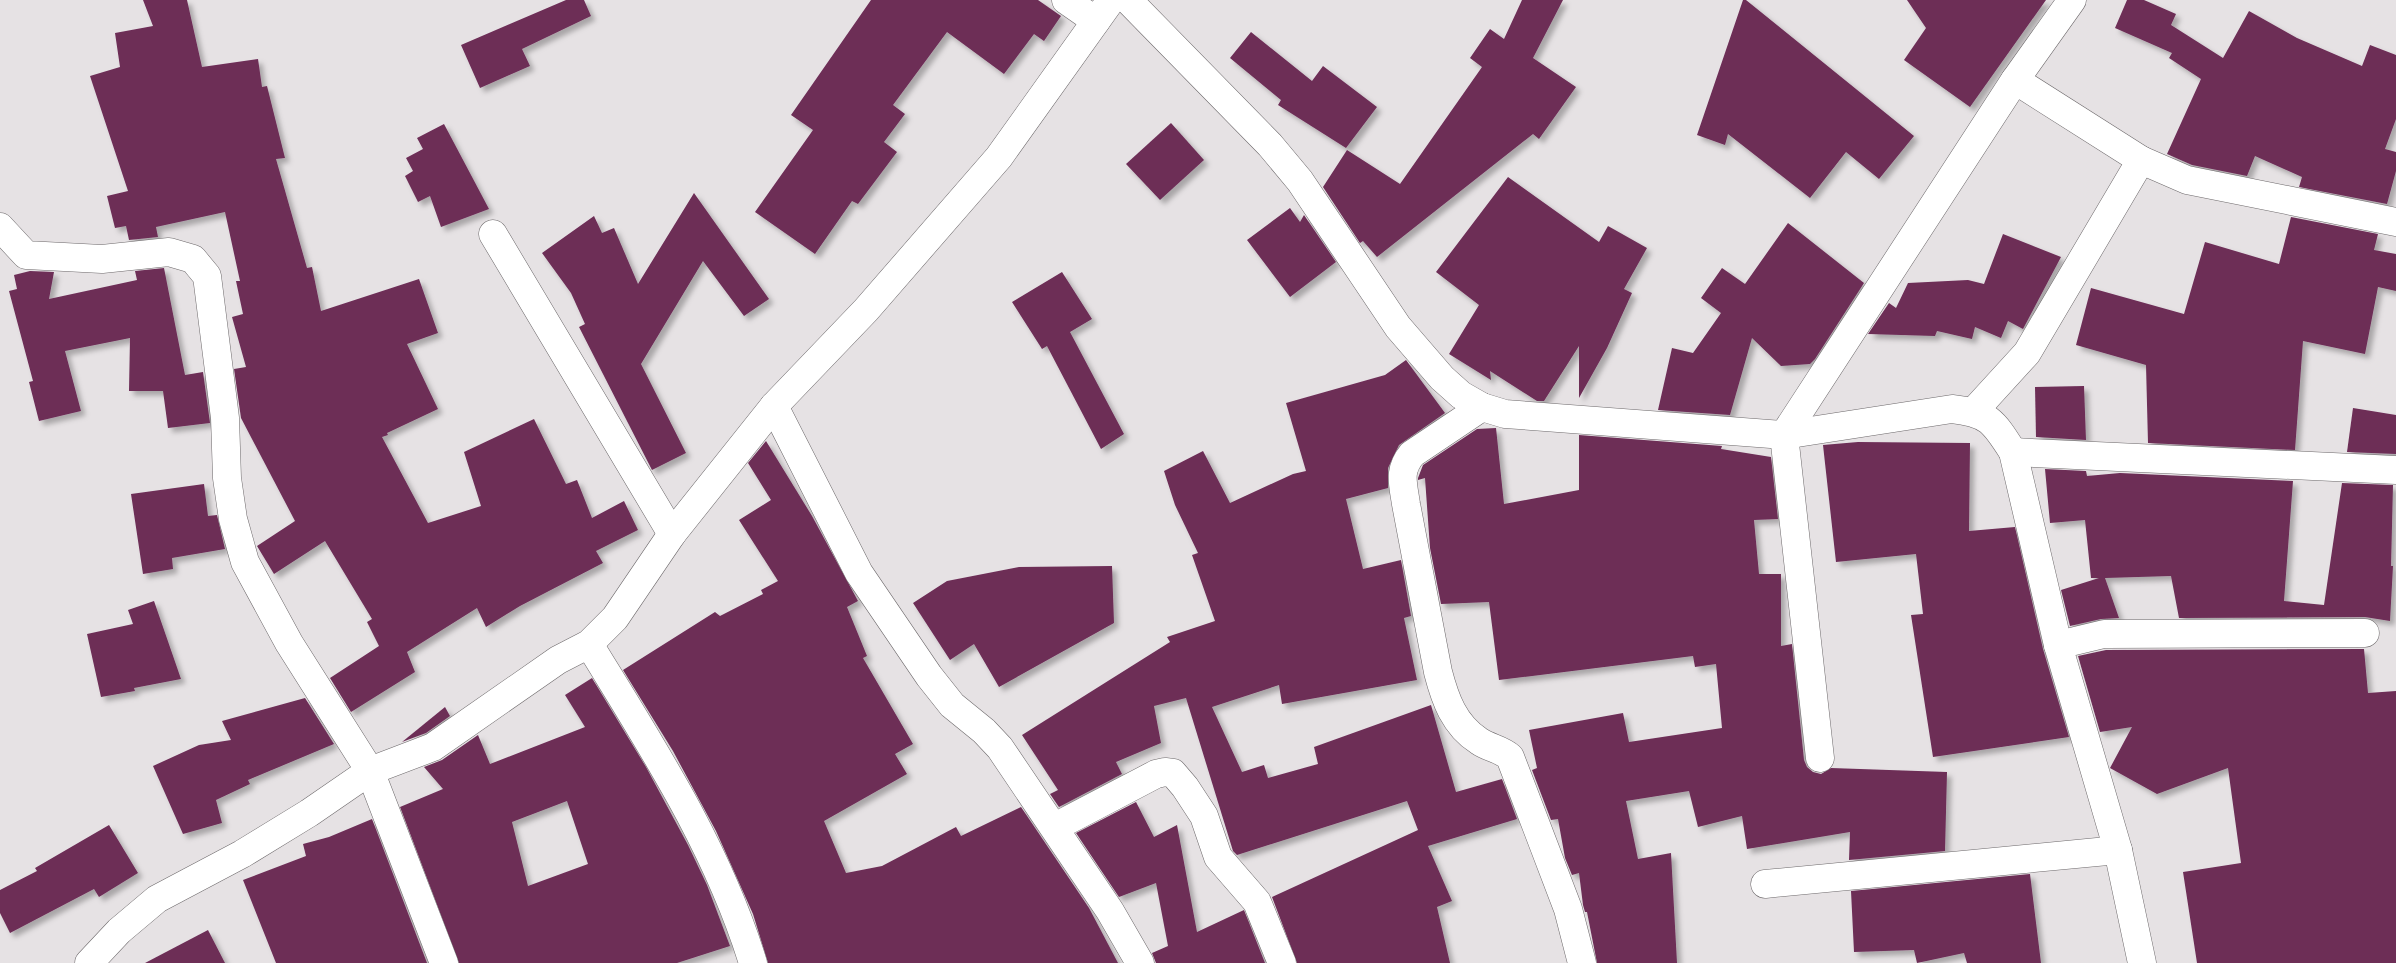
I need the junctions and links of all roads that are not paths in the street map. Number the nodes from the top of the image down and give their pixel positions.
1 (1066, 0) edge
2 (1128, 0) edge
3 (2072, 0) edge
4 (1103, 10) edge
5 (2015, 80) junction
6 (2141, 160) junction
7 (2396, 222) edge
8 (0, 227) edge
9 (493, 234) dead end
10 (774, 406) junction
11 (1482, 407) junction
12 (1974, 411) junction
13 (1784, 435) junction
14 (2013, 452) junction
15 (2396, 470) edge
16 (672, 534) junction
17 (2365, 633) dead end
18 (589, 644) junction
19 (2058, 645) junction
20 (1820, 758) dead end
21 (370, 772) junction
22 (1055, 827) junction
23 (2118, 850) junction
24 (1765, 884) dead end
25 (89, 963) edge
26 (444, 963) edge
27 (752, 963) edge
28 (1140, 963) edge
29 (1282, 963) edge
30 (1582, 963) edge
31 (2142, 963) edge

1 - 4 street
2 - 11 street
3 - 5 street
4 - 10 street
5 - 6 street
5 - 13 street
6 - 7 street
6 - 12 street
8 - 21 street
9 - 16 street
10 - 16 street
10 - 22 street
11 - 13 street
11 - 30 street
12 - 13 street
12 - 14 street
13 - 20 street
14 - 15 street
14 - 19 street
16 - 18 street
17 - 19 street
18 - 21 street
18 - 27 street
19 - 23 street
21 - 25 street
21 - 26 street
22 - 28 street
22 - 29 street
23 - 24 street
23 - 31 street

